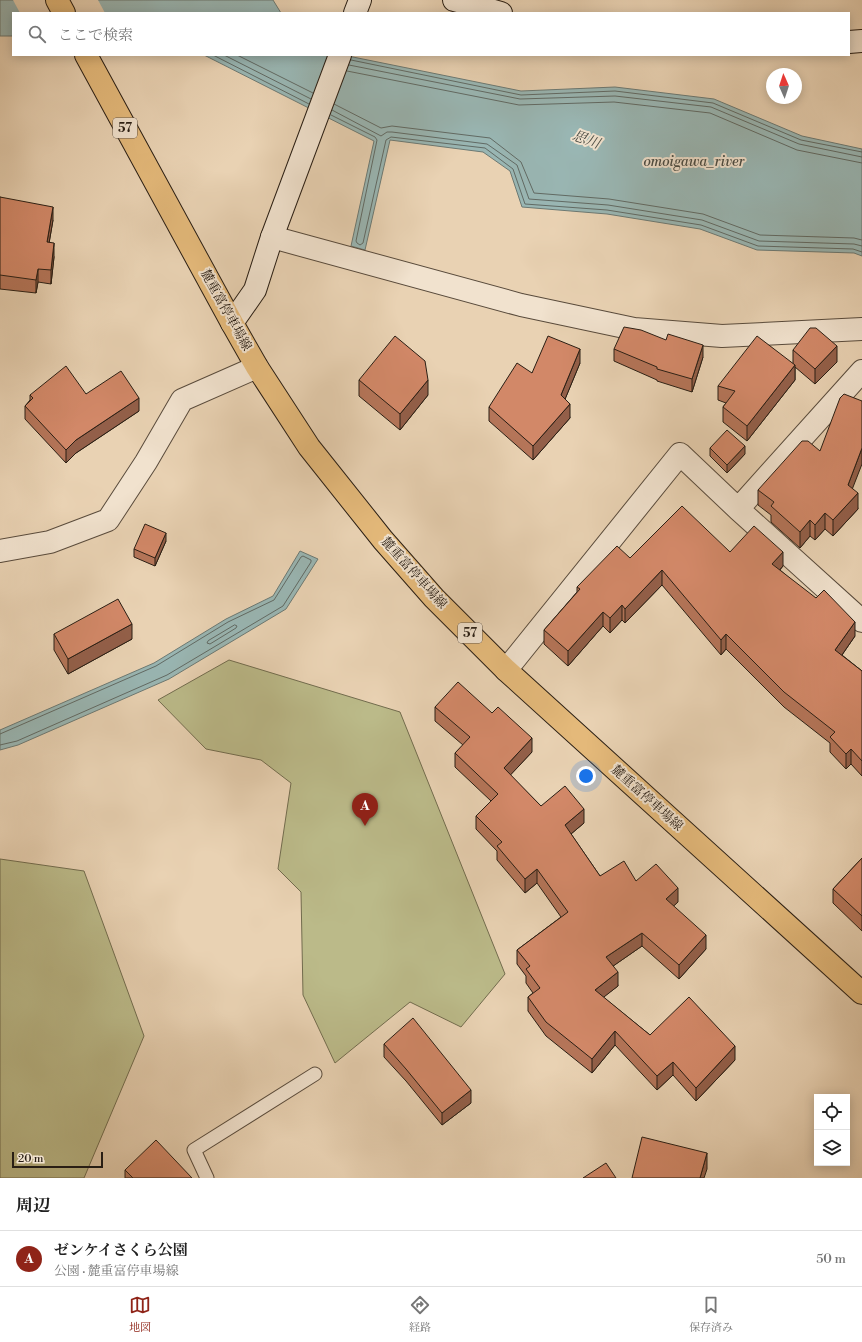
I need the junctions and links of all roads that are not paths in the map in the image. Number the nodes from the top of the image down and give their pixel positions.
1 (56, 0) edge
2 (360, 0) edge
3 (454, 0) edge
4 (63, 12) edge
5 (355, 12) edge
6 (497, 12) edge
7 (862, 41) edge
8 (850, 42) edge
9 (87, 56) edge
10 (340, 56) edge
11 (272, 237) junction
12 (232, 323) junction
13 (862, 329) edge
14 (257, 367) junction
15 (862, 371) edge
16 (738, 509) junction
17 (0, 551) edge
18 (862, 621) edge
19 (506, 670) junction
20 (862, 993) edge
21 (315, 1074) dead end
22 (207, 1178) edge

1 - 4 main road
2 - 5 street
3 - 6 street
7 - 8 street
9 - 12 main road, 麓重富停車場線 / 57
10 - 11 street
11 - 12 street
11 - 13 street
12 - 14 main road, 麓重富停車場線 / 57
14 - 17 street
14 - 19 main road, 麓重富停車場線 / 57
15 - 16 street
16 - 18 street
16 - 19 street
19 - 20 main road, 麓重富停車場線 / 57
21 - 22 lane

